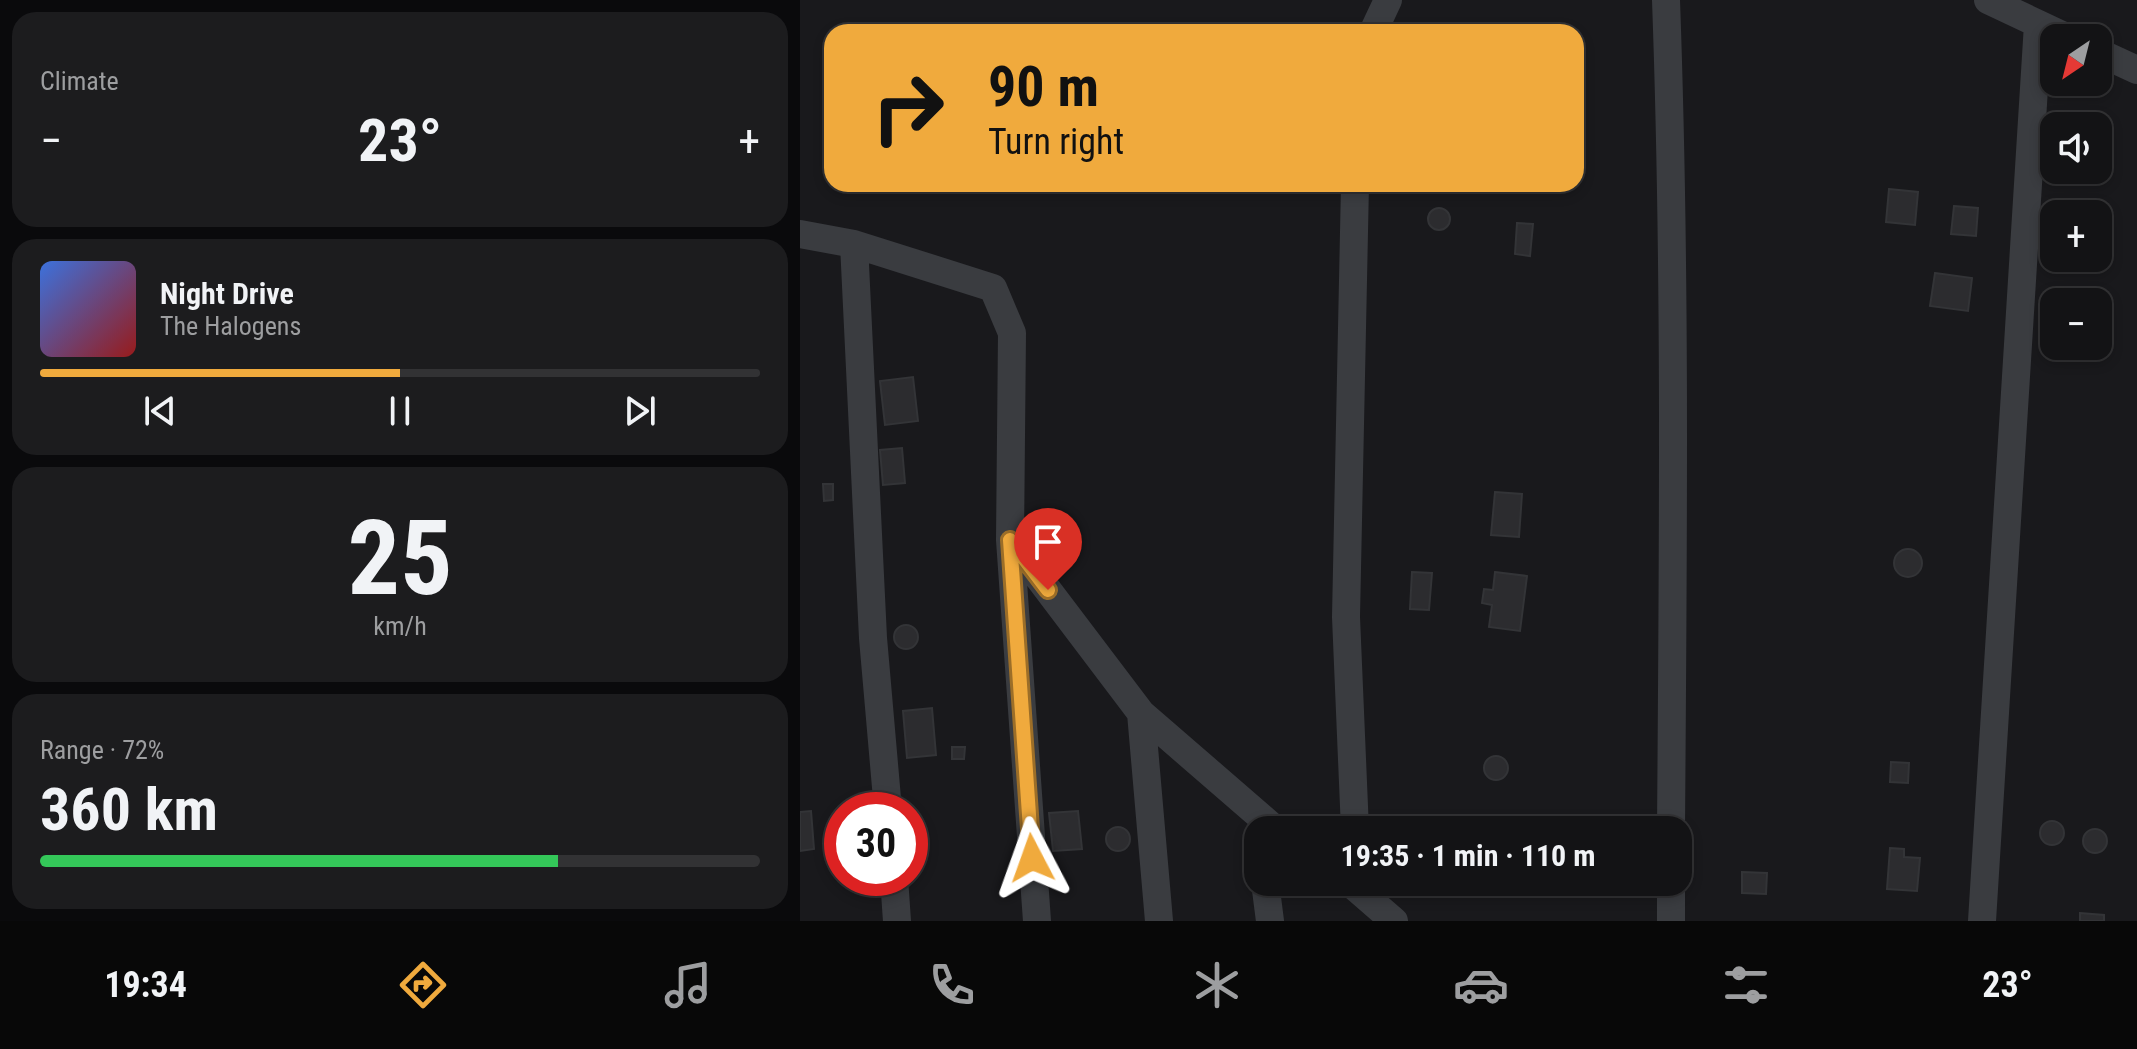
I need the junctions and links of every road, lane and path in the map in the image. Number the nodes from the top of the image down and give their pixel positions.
1 (1388, 0) edge
2 (1666, 0) edge
3 (1988, 0) edge
4 (1377, 24) edge
5 (2038, 24) joint
6 (2112, 58) edge
7 (2137, 70) edge
8 (1355, 192) edge
9 (800, 234) edge
10 (854, 244) junction
11 (1010, 540) junction
12 (1141, 713) junction
13 (886, 792) edge
14 (1253, 816) edge
15 (1354, 816) edge
16 (1671, 816) edge
17 (895, 896) edge
18 (1267, 896) edge
19 (1367, 896) edge
20 (1671, 896) edge
21 (897, 921) edge
22 (1037, 921) edge
23 (1159, 921) edge
24 (1270, 921) edge
25 (1394, 921) edge
26 (1671, 921) edge
27 (1982, 921) edge

1 - 4 street
2 - 16 street
3 - 5 street
5 - 27 street
6 - 7 street
8 - 15 street
9 - 10 street
10 - 11 street
10 - 13 street
11 - 12 street
11 - 22 street
12 - 14 street
12 - 23 street
17 - 21 street
18 - 24 street
19 - 25 street
20 - 26 street

